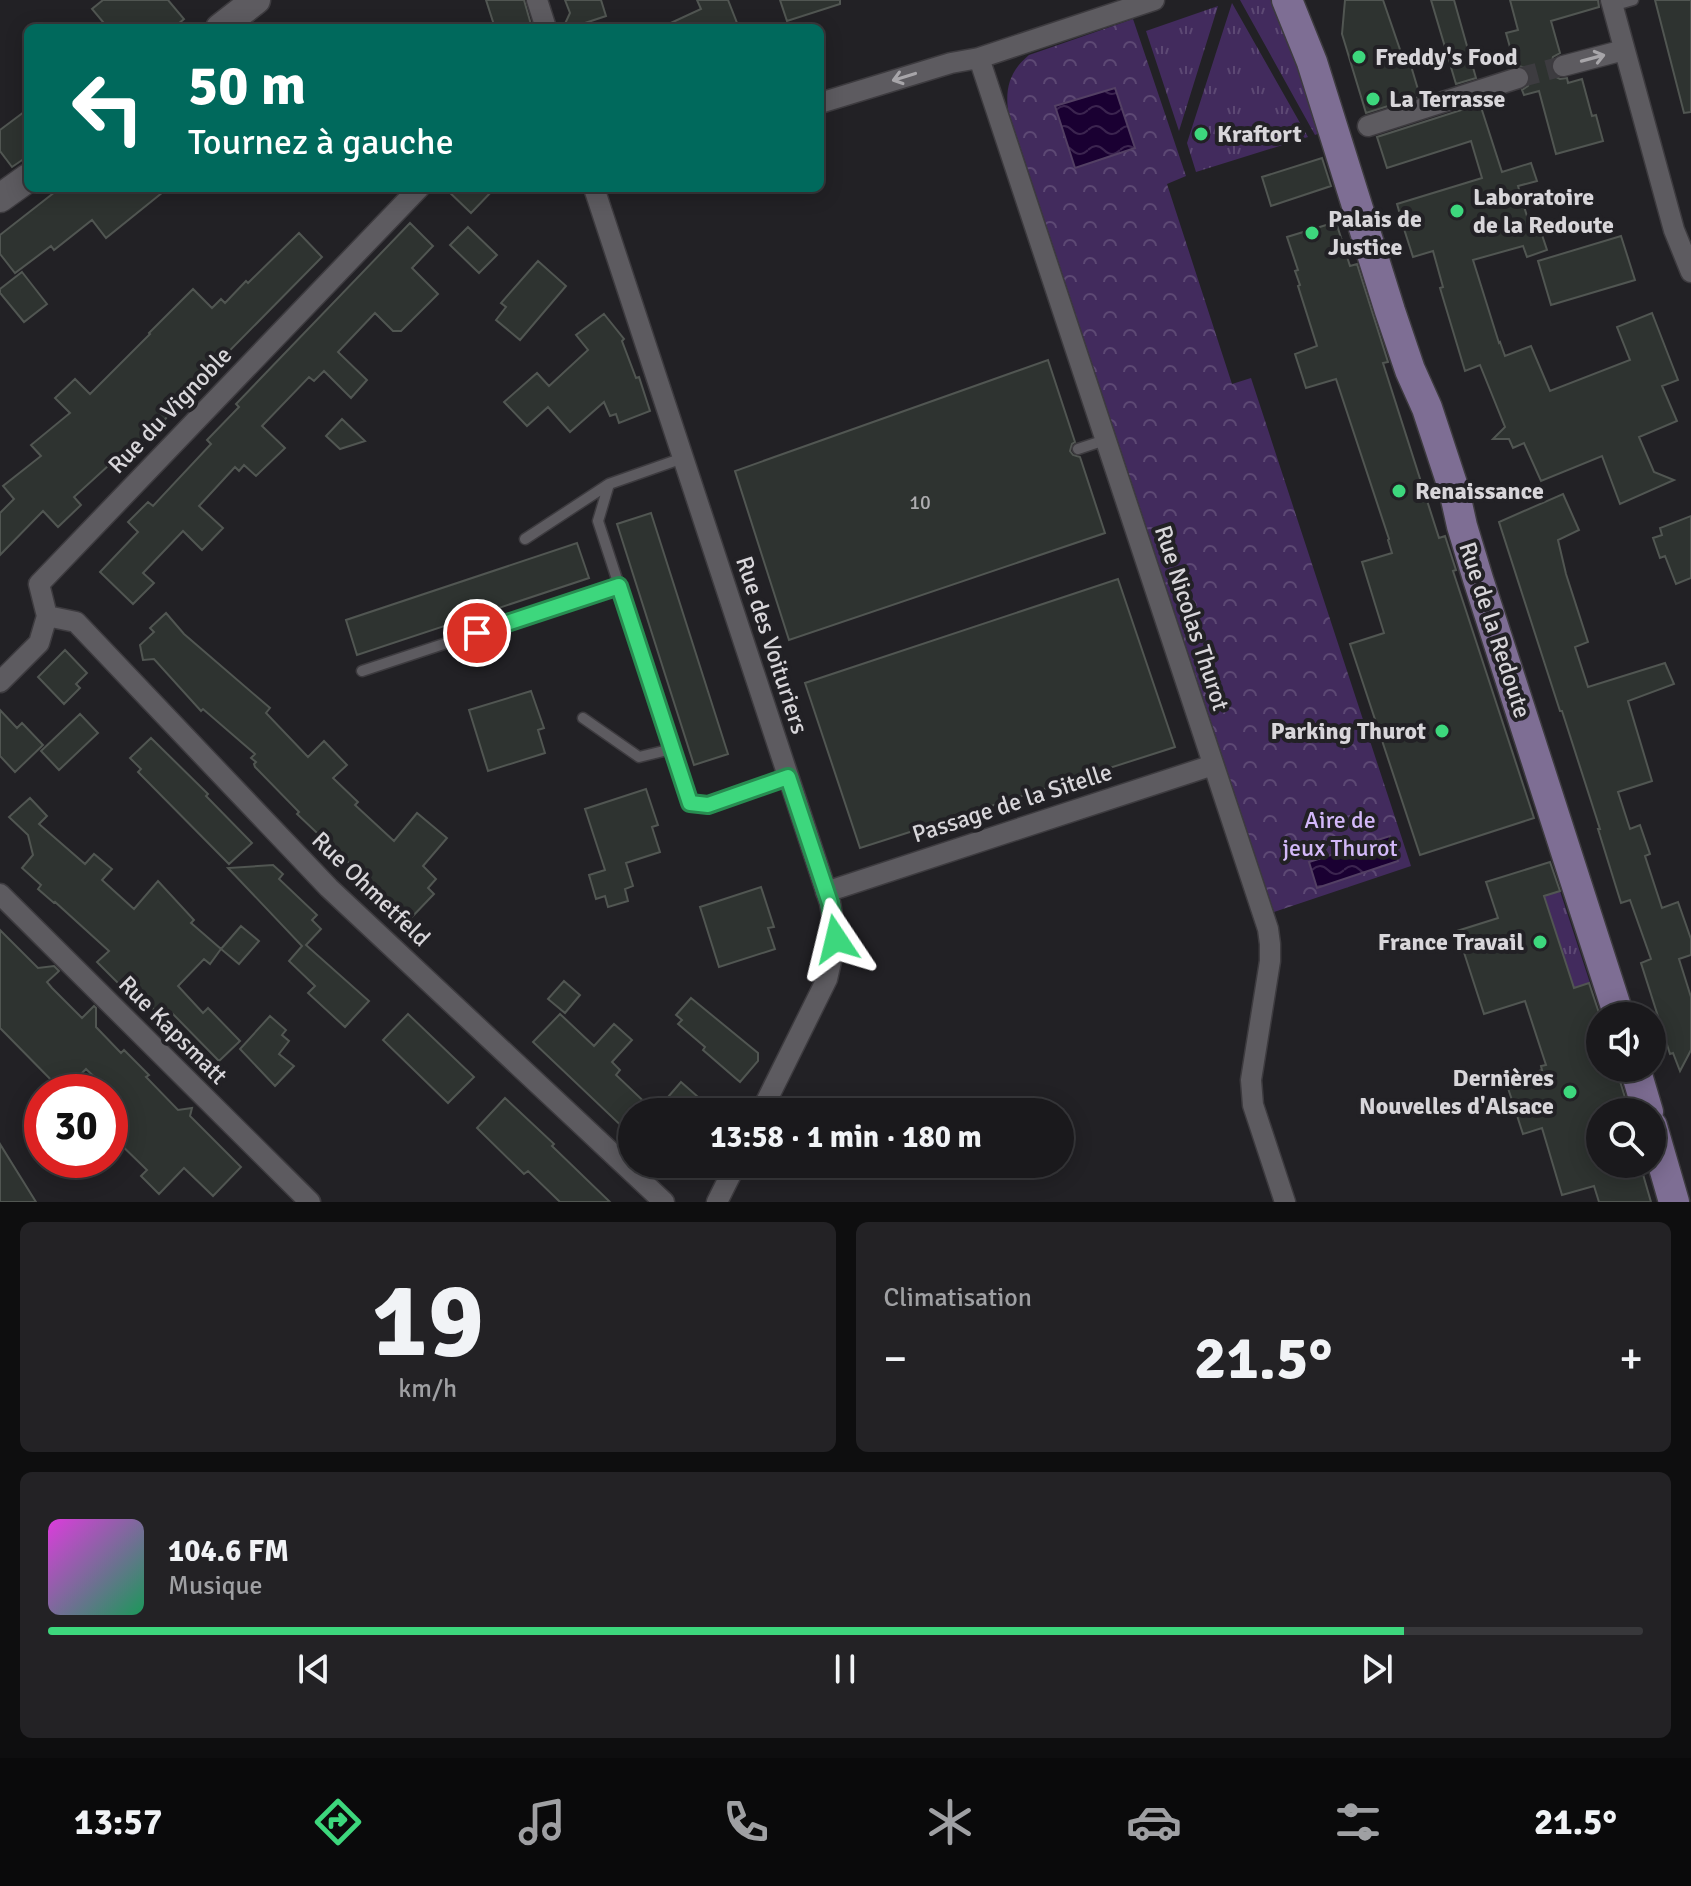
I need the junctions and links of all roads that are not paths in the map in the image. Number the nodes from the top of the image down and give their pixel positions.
1 (256, 0) edge
2 (537, 0) edge
3 (1154, 0) edge
4 (1287, 0) edge
5 (1309, 0) edge
6 (1633, 0) edge
7 (1611, 3) edge
8 (225, 24) edge
9 (545, 24) edge
10 (1624, 50) junction
11 (979, 58) junction
12 (1312, 62) junction
13 (1563, 66) tunnel mouth
14 (1518, 78) tunnel mouth
15 (824, 102) edge
16 (1368, 126) dead end
17 (24, 181) edge
18 (415, 192) edge
19 (595, 192) edge
20 (0, 198) edge
21 (1691, 272) edge
22 (1105, 440) junction
23 (1078, 449) dead end
24 (683, 458) junction
25 (609, 484) junction
26 (525, 539) dead end
27 (619, 586) junction
28 (47, 616) junction
29 (362, 671) dead end
30 (0, 682) edge
31 (583, 718) dead end
32 (672, 749) junction
33 (1213, 765) junction
34 (788, 777) junction
35 (826, 892) junction
36 (0, 894) edge
37 (1614, 1002) edge
38 (768, 1098) edge
39 (1666, 1174) edge
40 (729, 1178) edge
41 (310, 1202) edge
42 (664, 1202) edge
43 (717, 1202) edge
44 (1285, 1202) edge
45 (1674, 1202) edge

1 - 8 street
2 - 9 street
3 - 11 street
4 - 12 main road, Rue de la Redoute
5 - 12 main road, Rue de la Redoute
6 - 7 lane
7 - 10 street
13 -> 10 street
10 - 21 street
11 -> 15 street
11 - 22 street, Rue Nicolas Thurot
12 - 37 main road, Rue de la Redoute
14 - 16 street
17 - 20 street
18 - 28 street, Rue du Vignoble
19 - 24 street, Rue des Voituriers
22 - 23 lane
22 - 33 street, Rue Nicolas Thurot
24 - 25 lane
24 - 34 street, Rue des Voituriers
25 - 26 lane
25 - 27 lane
27 - 29 lane
27 - 32 lane
28 - 30 street, Rue du Vignoble
28 - 42 street, Rue Ohmetfeld
31 - 32 lane
32 - 34 lane
33 - 35 street, Passage de la Sitelle
33 - 44 street, Rue Nicolas Thurot
34 - 35 street, Rue des Voituriers
35 - 38 street, Rue des Voituriers
36 - 41 street, Rue Kapsmatt
39 - 45 main road
40 - 43 street

